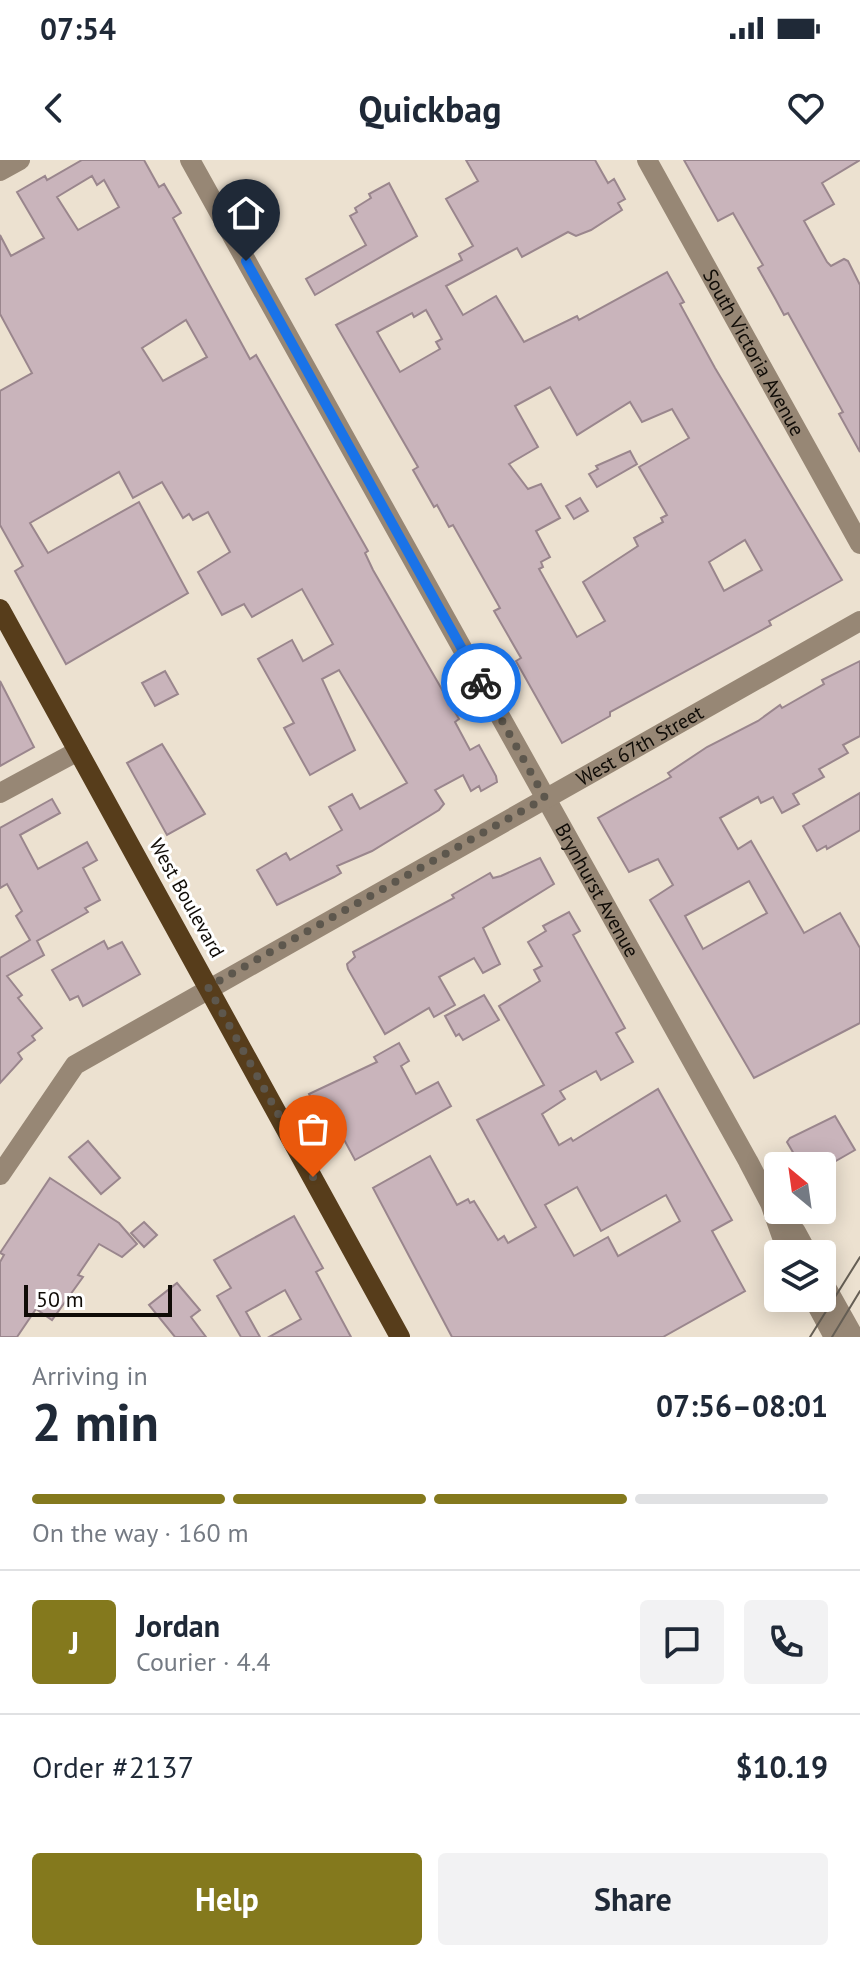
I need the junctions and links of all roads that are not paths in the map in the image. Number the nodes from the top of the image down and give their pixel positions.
1 (20, 160) edge
2 (190, 160) edge
3 (647, 160) edge
4 (0, 171) edge
5 (860, 544) edge
6 (0, 609) edge
7 (860, 621) edge
8 (78, 751) junction
9 (0, 793) edge
10 (545, 798) junction
11 (208, 987) junction
12 (0, 1175) edge
13 (764, 1192) edge
14 (836, 1305) edge
15 (821, 1312) edge
16 (400, 1337) edge
17 (834, 1337) edge
18 (854, 1337) edge

1 - 4 street
2 - 10 street, Brynhurst Avenue
3 - 5 street, South Victoria Avenue
6 - 8 main road, West Boulevard
7 - 10 street, West 67th Street
8 - 9 street
8 - 11 main road, West Boulevard
10 - 11 street, West 67th Street
10 - 13 street, Brynhurst Avenue
11 - 12 street, West 67th Street
11 - 16 main road, West Boulevard
14 - 18 street
15 - 17 street

